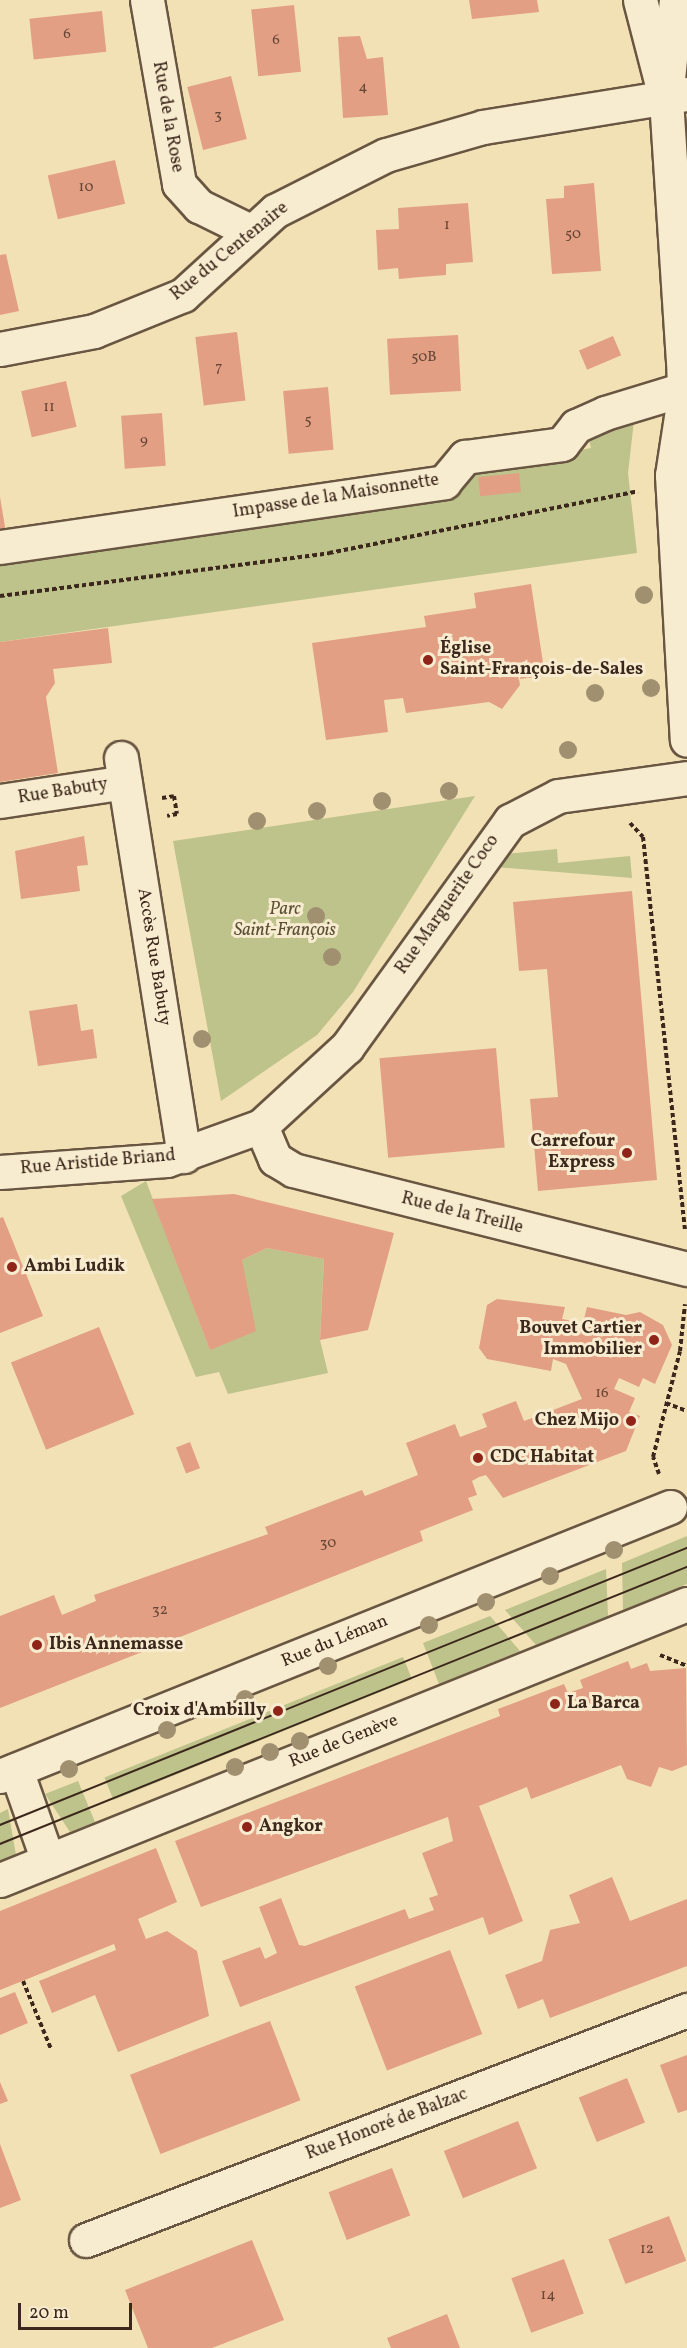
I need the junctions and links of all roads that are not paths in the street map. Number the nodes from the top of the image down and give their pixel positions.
1 (147, 0) edge
2 (640, 0) edge
3 (676, 0) edge
4 (687, 70) edge
5 (677, 97) edge
6 (250, 231) junction
7 (0, 349) edge
8 (685, 395) edge
9 (0, 546) edge
10 (685, 682) edge
11 (687, 740) edge
12 (123, 770) joint
13 (687, 778) edge
14 (0, 801) edge
15 (261, 1126) junction
16 (184, 1156) junction
17 (0, 1172) edge
18 (686, 1269) edge
19 (670, 1506) road end
20 (687, 1604) edge
21 (8, 1773) edge
22 (48, 1861) junction
23 (0, 1880) edge
24 (687, 2010) edge
25 (86, 2240) dead end

1 - 6 street, Rue de la Rose
2 - 5 street
3 - 5 street
4 - 5 street
5 - 6 street, Rue du Centenaire
5 - 8 street
6 - 7 street, Rue du Centenaire
8 - 9 street, Impasse de la Maisonnette
8 - 10 street
10 - 11 street
12 - 14 street, Rue Babuty
12 - 16 street, Accès Rue Babuty
13 - 15 street, Rue Marguerite Coco
15 - 16 street, Rue Aristide Briand
15 - 18 street, Rue de la Treille
16 - 17 street, Rue Aristide Briand
19 - 21 street, Rue du Léman
20 - 22 street, Rue de Genève
21 - 22 street
22 - 23 street, Rue de Genève
24 - 25 street, Rue Honoré de Balzac

